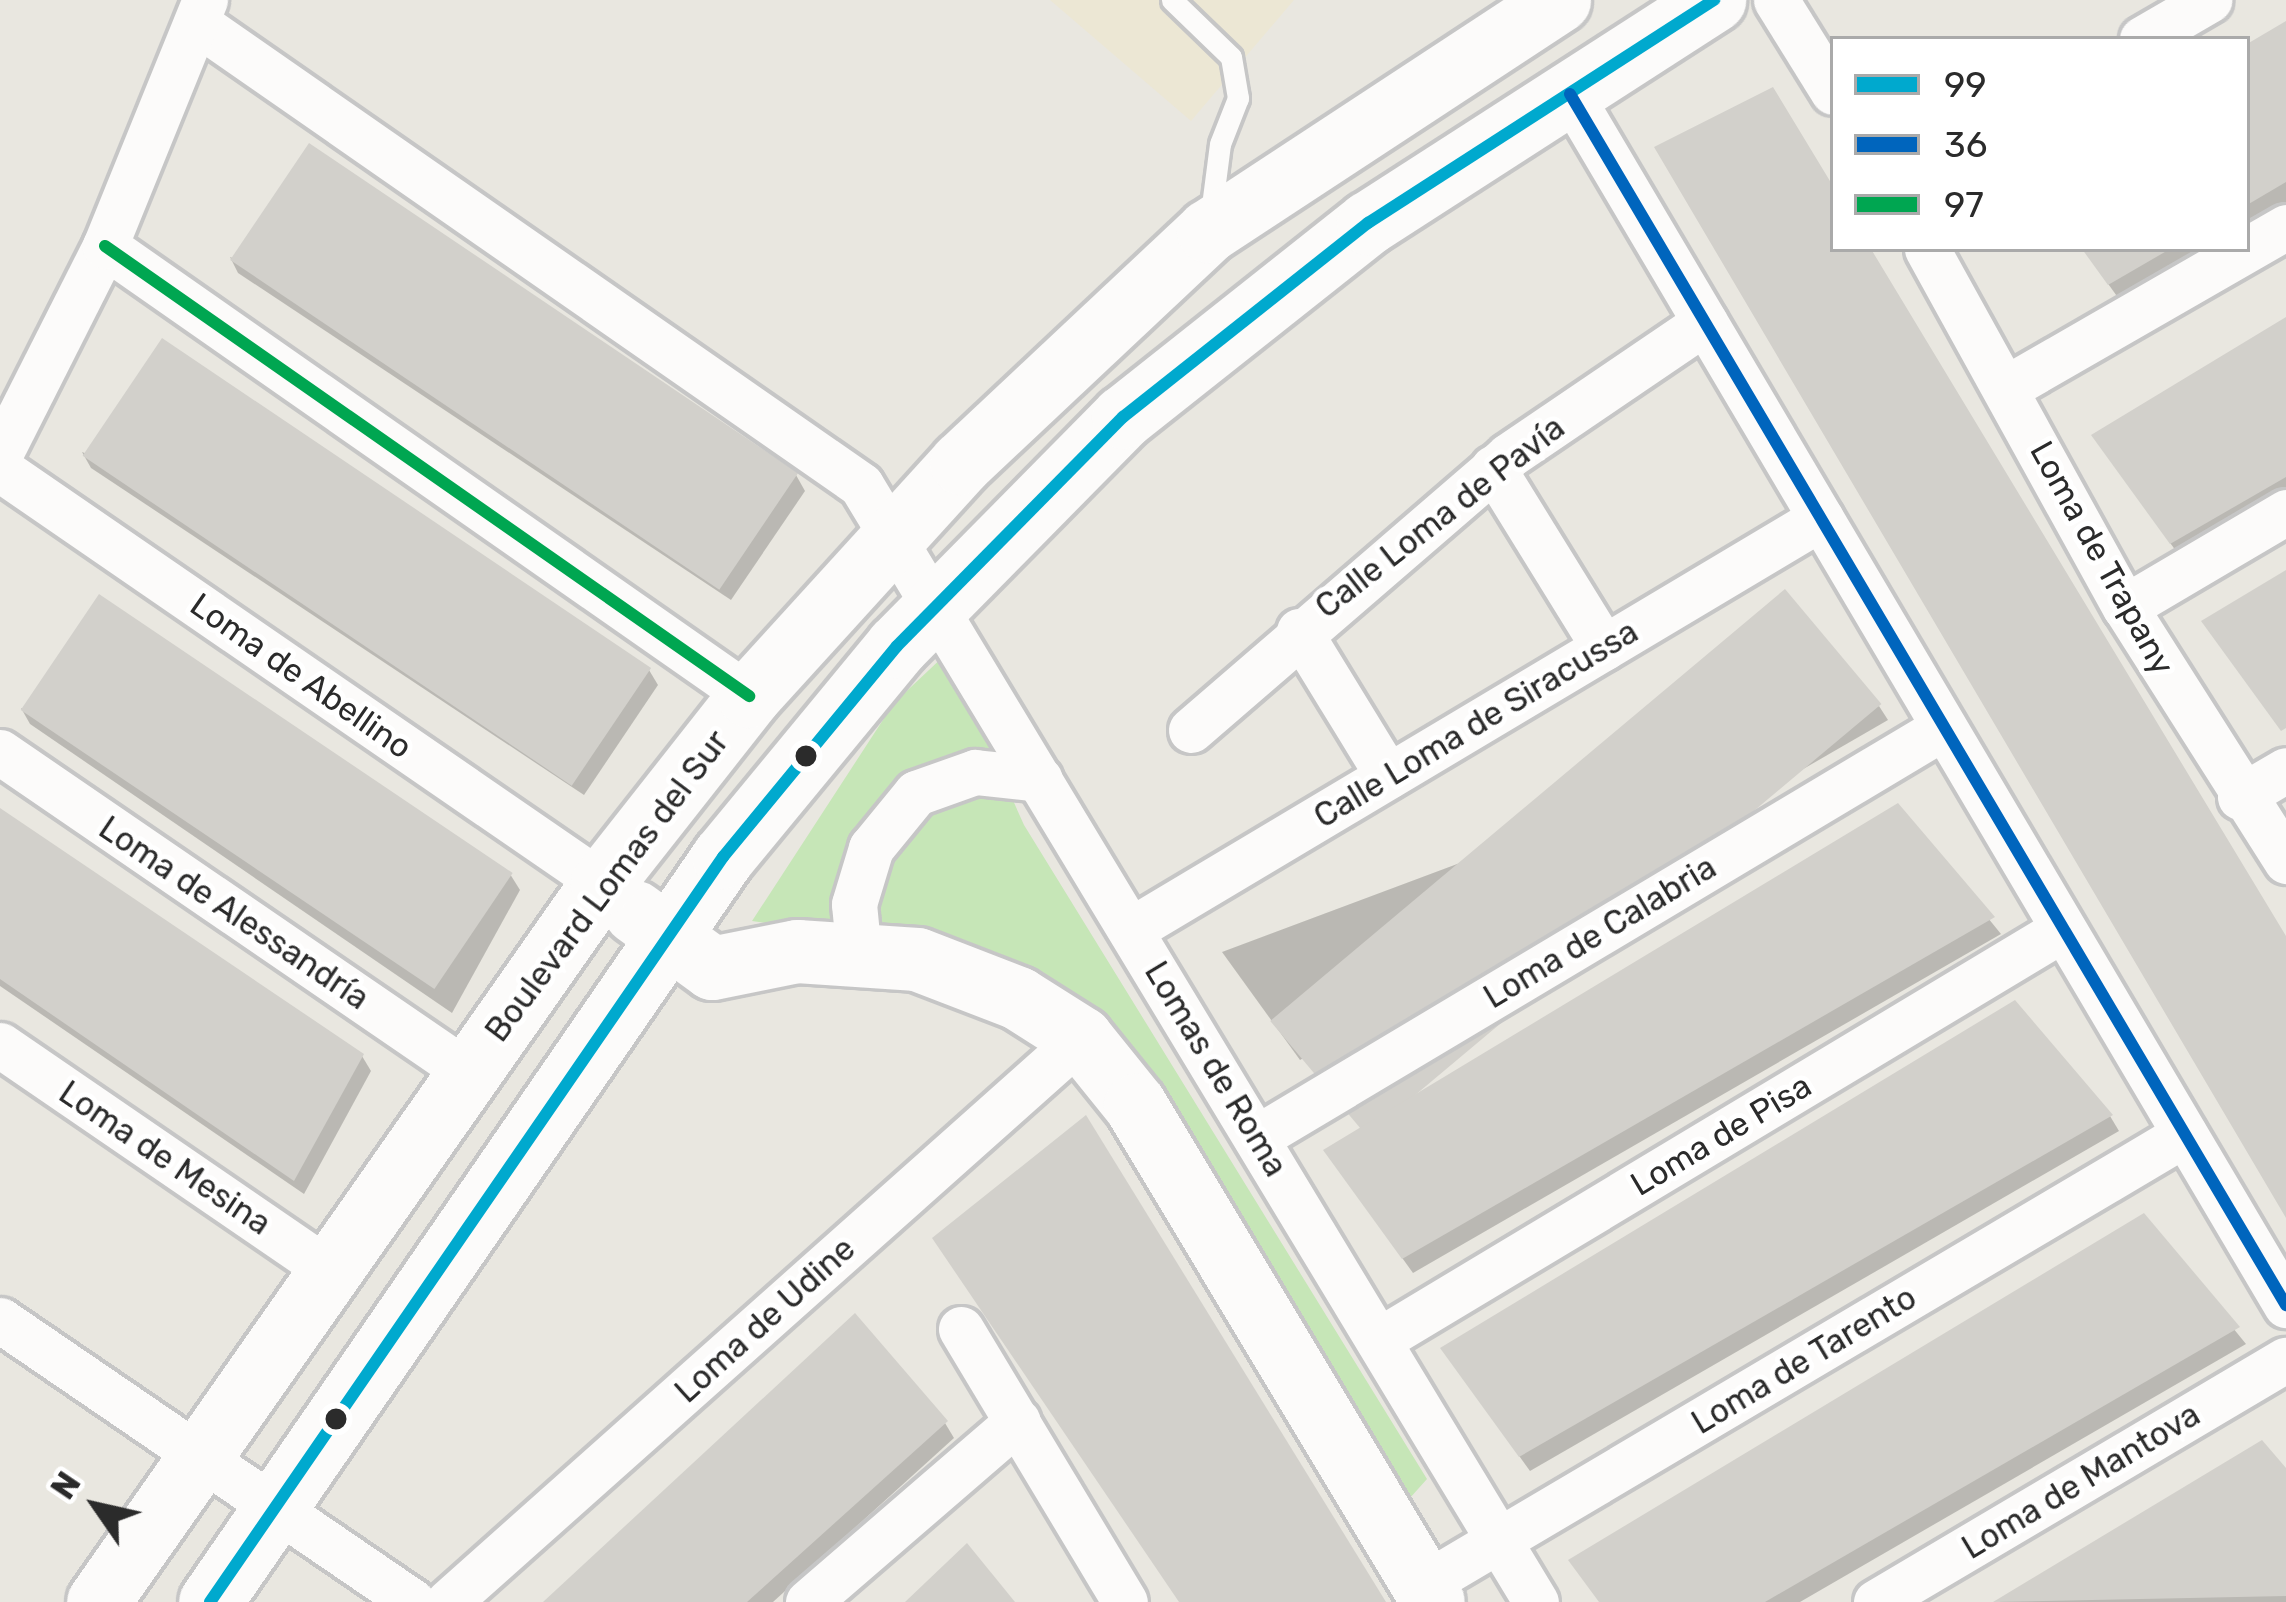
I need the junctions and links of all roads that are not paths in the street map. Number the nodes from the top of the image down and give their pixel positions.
1 (1172, 0) edge
2 (1559, 0) edge
3 (1714, 0) edge
4 (1776, 0) edge
5 (2209, 0) edge
6 (201, 11) edge
7 (2146, 36) edge
8 (1830, 87) edge
9 (1570, 94) junction
10 (2286, 226) edge
11 (1208, 231) junction
12 (105, 246) junction
13 (2250, 247) edge
14 (1929, 252) edge
15 (2241, 252) edge
16 (1705, 322) junction
17 (2008, 386) junction
18 (0, 454) edge
19 (1493, 468) junction
20 (0, 469) edge
21 (2286, 512) edge
22 (1821, 518) junction
23 (895, 537) junction
24 (936, 604) junction
25 (2125, 608) junction
26 (1299, 631) junction
27 (1604, 648) junction
28 (749, 697) junction
29 (1944, 727) junction
30 (1191, 730) dead end
31 (0, 752) edge
32 (2286, 770) edge
33 (1388, 776) junction
34 (1040, 779) junction
35 (2240, 797) junction
36 (2286, 861) edge
37 (602, 883) junction
38 (1132, 929) junction
39 (2063, 929) junction
40 (666, 940) junction
41 (859, 955) junction
42 (1081, 1038) junction
43 (0, 1045) edge
44 (469, 1073) junction
45 (2185, 1134) junction
46 (1256, 1138) junction
47 (330, 1271) junction
48 (2286, 1305) edge
49 (0, 1320) edge
50 (961, 1329) dead end
51 (1378, 1340) junction
52 (2286, 1360) edge
53 (1018, 1421) junction
54 (202, 1453) junction
55 (277, 1506) junction
56 (1499, 1540) junction
57 (1428, 1594) edge
58 (98, 1602) edge
59 (210, 1602) edge
60 (413, 1602) edge
61 (448, 1602) edge
62 (808, 1602) edge
63 (1125, 1602) edge
64 (1536, 1602) edge
65 (1876, 1602) edge

1 - 11 lane
2 - 11 street, Boulevard Lomas del Sur
3 - 9 street
4 - 8 street
5 - 7 street
6 - 12 street
6 - 23 street, Lomas de Roma
9 - 16 street
9 - 24 street
10 - 13 street
11 - 23 street, Boulevard Lomas del Sur
12 - 18 street
12 - 28 street
14 - 17 street, Loma de Trapany
15 - 17 street
16 - 19 street, Calle Loma de Pavía
16 - 22 street
17 - 25 street, Loma de Trapany
19 - 26 street, Calle Loma de Pavía
19 - 27 street
20 - 37 street, Loma de Abellino
21 - 25 street
22 - 27 street, Calle Loma de Siracussa
22 - 29 street
23 - 24 street, Lomas de Roma
23 - 28 street, Boulevard Lomas del Sur
24 - 34 street, Lomas de Roma
24 - 40 street
25 - 35 street, Loma de Trapany
26 - 30 street, Calle Loma de Pavía
26 - 33 street
27 - 33 street, Calle Loma de Siracussa
28 - 37 street, Boulevard Lomas del Sur
29 - 39 street
29 - 46 street, Loma de Calabria
31 - 44 street, Loma de Alessandría
32 - 35 street
33 - 38 street, Calle Loma de Siracussa
34 - 38 street, Lomas de Roma
34 - 41 street
35 - 36 street, Loma de Trapany
37 - 40 street
37 - 44 street, Boulevard Lomas del Sur
38 - 46 street, Lomas de Roma
39 - 45 street
39 - 51 street, Loma de Pisa
40 - 41 street
40 - 55 street
41 - 42 street
42 - 57 street
42 - 61 street, Loma de Udine
43 - 47 street, Loma de Mesina
44 - 47 street, Boulevard Lomas del Sur
45 - 48 street
45 - 56 street, Loma de Tarento
46 - 51 street, Lomas de Roma
47 - 54 street, Boulevard Lomas del Sur
49 - 54 street
50 - 53 street
51 - 56 street, Lomas de Roma
52 - 65 street, Loma de Mantova
53 - 62 street
53 - 63 street
54 - 55 street
54 - 58 street, Boulevard Lomas del Sur
55 - 59 street
55 - 60 street
56 - 57 street, Loma de Tarento
56 - 64 street, Lomas de Roma

